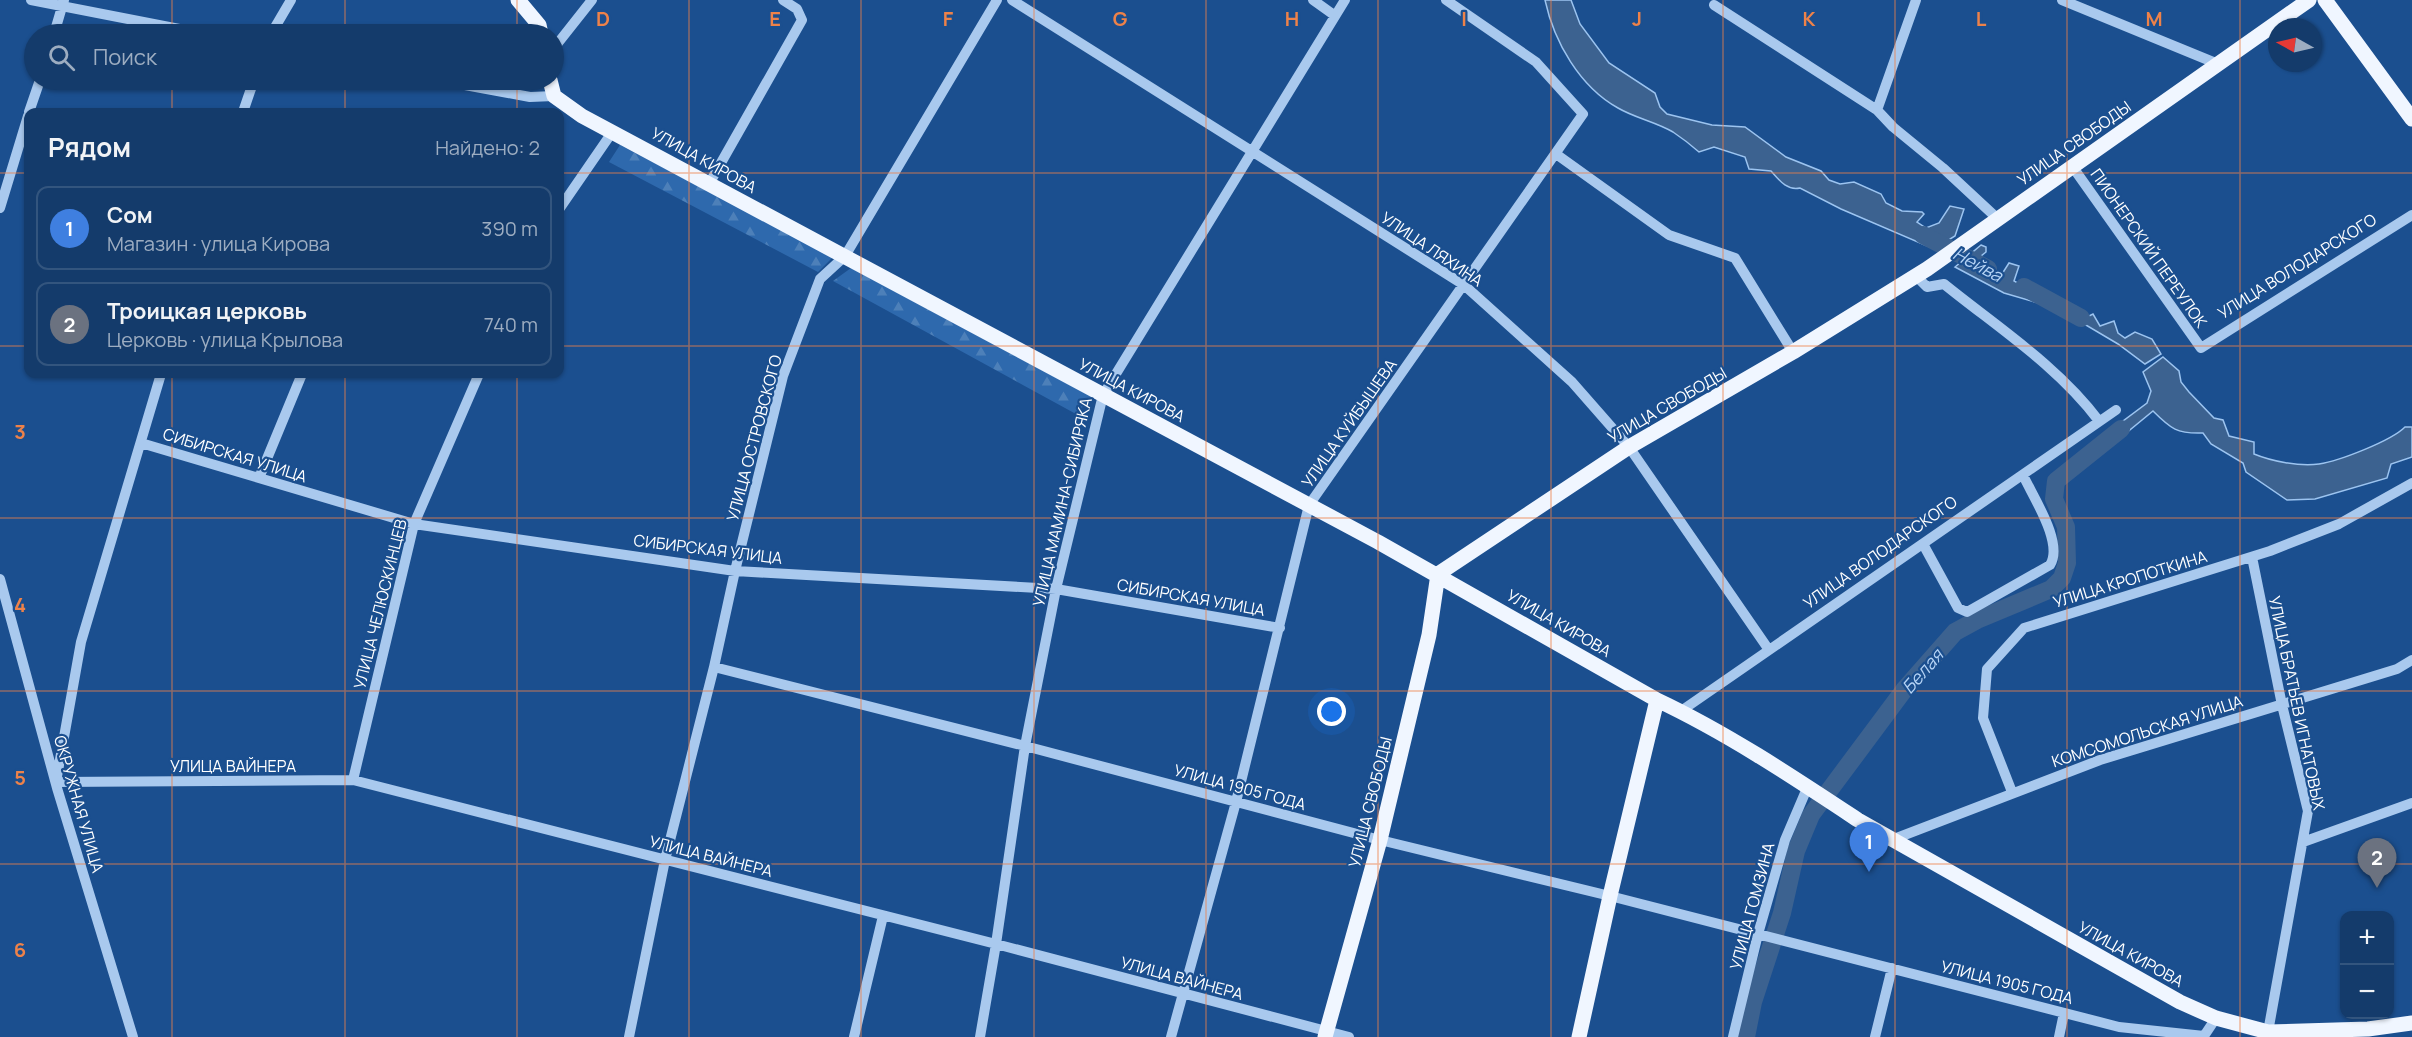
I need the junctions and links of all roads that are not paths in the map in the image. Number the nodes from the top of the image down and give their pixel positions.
1 (31, 0) edge
2 (291, 0) edge
3 (518, 0) edge
4 (592, 0) edge
5 (783, 0) edge
6 (997, 0) edge
7 (1011, 0) edge
8 (1313, 0) edge
9 (1345, 0) edge
10 (1446, 0) edge
11 (1916, 0) edge
12 (2062, 0) edge
13 (2309, 0) edge
14 (2325, 0) edge
15 (63, 3) edge
16 (1714, 5) dead end
17 (1334, 15) junction
18 (57, 24) edge
19 (159, 24) edge
20 (277, 24) edge
21 (538, 24) edge
22 (564, 35) edge
23 (2218, 64) junction
24 (37, 90) edge
25 (251, 90) edge
26 (492, 90) edge
27 (552, 90) edge
28 (554, 96) junction
29 (31, 108) edge
30 (244, 108) edge
31 (1877, 110) junction
32 (2412, 119) edge
33 (24, 130) edge
34 (613, 131) junction
35 (1252, 152) junction
36 (1556, 154) junction
37 (2072, 166) junction
38 (709, 184) junction
39 (564, 202) edge
40 (0, 208) edge
41 (2412, 215) edge
42 (1999, 220) junction
43 (845, 256) junction
44 (1922, 273) junction
45 (1464, 285) junction
46 (2201, 348) joint
47 (1793, 352) junction
48 (160, 378) edge
49 (300, 378) edge
50 (477, 378) edge
51 (1103, 395) junction
52 (2116, 410) dead end
53 (2099, 421) junction
54 (141, 443) junction
55 (1629, 447) junction
56 (2023, 475) junction
57 (259, 478) junction
58 (2412, 483) edge
59 (1309, 505) junction
60 (414, 524) junction
61 (1923, 544) junction
62 (2252, 557) junction
63 (735, 571) junction
64 (1438, 574) junction
65 (0, 579) edge
66 (1056, 589) junction
67 (1280, 628) junction
68 (1769, 650) junction
69 (2412, 660) edge
70 (714, 667) junction
71 (1657, 700) junction
72 (2282, 705) junction
73 (1681, 711) junction
74 (1025, 746) junction
75 (353, 780) junction
76 (56, 782) junction
77 (1808, 786) junction
78 (2012, 792) junction
79 (1236, 802) junction
80 (2412, 803) edge
81 (1894, 839) junction
82 (1380, 840) junction
83 (2302, 842) junction
84 (665, 860) junction
85 (1610, 896) junction
86 (883, 916) junction
87 (1758, 934) junction
88 (996, 944) junction
89 (1892, 969) junction
90 (1182, 994) junction
91 (2064, 1012) junction
92 (2216, 1018) junction
93 (2412, 1023) edge
94 (2245, 1032) edge
95 (2268, 1032) junction
96 (2371, 1033) edge
97 (1326, 1034) edge
98 (133, 1037) edge
99 (628, 1037) edge
100 (854, 1037) edge
101 (980, 1037) edge
102 (1171, 1037) edge
103 (1348, 1037) edge
104 (1579, 1037) edge
105 (1733, 1037) edge
106 (1875, 1037) edge
107 (2058, 1037) edge

1 - 15 street
2 - 20 street
3 - 21 main road
4 - 22 street
5 - 38 street
6 - 43 street, УЛИЦА ОСТРОВСКОГО
7 - 35 street, УЛИЦА ЛЯХИНА
8 - 17 street
9 - 17 street, УЛИЦА МАМИНА-СИБИРЯКА
10 - 36 street, УЛИЦА КУЙБЫШЕВА
11 - 31 street
12 - 23 street
13 - 23 main road, УЛИЦА СВОБОДЫ
14 - 32 main road
15 - 18 street
15 - 19 street
16 - 31 street
17 - 35 street, УЛИЦА МАМИНА-СИБИРЯКА
23 - 37 main road, УЛИЦА СВОБОДЫ
24 - 29 street
25 - 30 street
26 - 28 street
27 - 28 main road
28 - 34 main road, УЛИЦА КИРОВА
31 - 42 street
33 - 40 street
34 - 38 main road, УЛИЦА КИРОВА
34 - 39 street
35 - 45 street, УЛИЦА ЛЯХИНА
35 - 51 street, УЛИЦА МАМИНА-СИБИРЯКА
36 - 45 street, УЛИЦА КУЙБЫШЕВА
36 - 47 street
37 - 42 main road, УЛИЦА СВОБОДЫ
37 - 46 street, ПИОНЕРСКИЙ ПЕРЕУЛОК
38 - 43 main road, УЛИЦА КИРОВА
41 - 46 street, УЛИЦА ВОЛОДАРСКОГО
42 - 44 main road, УЛИЦА СВОБОДЫ
43 - 51 main road, УЛИЦА КИРОВА
43 - 63 street, УЛИЦА ОСТРОВСКОГО
44 - 47 main road, УЛИЦА СВОБОДЫ
44 - 53 street
45 - 55 street, УЛИЦА ЛЯХИНА
45 - 59 street, УЛИЦА КУЙБЫШЕВА
47 - 55 main road, УЛИЦА СВОБОДЫ
48 - 54 street
49 - 57 street
50 - 60 street, УЛИЦА ЧЕЛЮСКИНЦЕВ
51 - 59 main road, УЛИЦА КИРОВА
51 - 66 street, УЛИЦА МАМИНА-СИБИРЯКА
52 - 53 street, УЛИЦА ВОЛОДАРСКОГО
53 - 56 street, УЛИЦА ВОЛОДАРСКОГО
54 - 57 street, СИБИРСКАЯ УЛИЦА
54 - 76 street
55 - 64 main road, УЛИЦА СВОБОДЫ
55 - 68 street, УЛИЦА ЛЯХИНА
56 - 61 street, УЛИЦА ВОЛОДАРСКОГО
56 - 61 street
57 - 60 street, СИБИРСКАЯ УЛИЦА
58 - 62 street, УЛИЦА КРОПОТКИНА
59 - 64 main road, УЛИЦА КИРОВА
59 - 67 street, УЛИЦА КУЙБЫШЕВА
60 - 63 street, СИБИРСКАЯ УЛИЦА
60 - 75 street, УЛИЦА ЧЕЛЮСКИНЦЕВ
61 - 68 street, УЛИЦА ВОЛОДАРСКОГО
62 - 72 street, УЛИЦА БРАТЬЕВ ИГНАТОВЫХ
62 - 78 street, УЛИЦА КРОПОТКИНА
63 - 66 street, СИБИРСКАЯ УЛИЦА
63 - 70 street, УЛИЦА ОСТРОВСКОГО
64 - 71 main road, УЛИЦА КИРОВА
64 - 82 main road, УЛИЦА СВОБОДЫ
65 - 76 street, ОКРУЖНАЯ УЛИЦА
66 - 67 street, СИБИРСКАЯ УЛИЦА
66 - 74 street, УЛИЦА МАМИНА-СИБИРЯКА
67 - 79 street, УЛИЦА КУЙБЫШЕВА
68 - 73 street, УЛИЦА ВОЛОДАРСКОГО
69 - 72 street, КОМСОМОЛЬСКАЯ УЛИЦА
70 - 74 street, УЛИЦА 1905 ГОДА
70 - 84 street, УЛИЦА ОСТРОВСКОГО
71 - 73 main road, УЛИЦА КИРОВА
71 - 85 main road
72 - 78 street, КОМСОМОЛЬСКАЯ УЛИЦА
72 - 83 street, УЛИЦА БРАТЬЕВ ИГНАТОВЫХ
73 - 77 main road, УЛИЦА КИРОВА
74 - 79 street, УЛИЦА 1905 ГОДА
74 - 88 street, УЛИЦА МАМИНА-СИБИРЯКА
75 - 76 street, УЛИЦА ВАЙНЕРА
75 - 84 street, УЛИЦА ВАЙНЕРА
76 - 98 street, ОКРУЖНАЯ УЛИЦА
77 - 81 main road, УЛИЦА КИРОВА
77 - 87 street, УЛИЦА ГОМЗИНА
78 - 81 street, КОМСОМОЛЬСКАЯ УЛИЦА
79 - 82 street, УЛИЦА 1905 ГОДА
79 - 90 street, УЛИЦА КУЙБЫШЕВА
80 - 83 street
81 - 92 main road, УЛИЦА КИРОВА
82 - 85 street, УЛИЦА 1905 ГОДА
82 - 97 main road, УЛИЦА СВОБОДЫ
83 - 95 street, УЛИЦА БРАТЬЕВ ИГНАТОВЫХ
84 - 86 street, УЛИЦА ВАЙНЕРА
84 - 99 street, УЛИЦА ОСТРОВСКОГО
85 - 87 street, УЛИЦА 1905 ГОДА
85 - 104 main road
86 - 88 street, УЛИЦА ВАЙНЕРА
86 - 100 street
87 - 89 street, УЛИЦА 1905 ГОДА
87 - 105 street, УЛИЦА ГОМЗИНА
88 - 90 street, УЛИЦА ВАЙНЕРА
88 - 101 street, УЛИЦА МАМИНА-СИБИРЯКА
89 - 91 street, УЛИЦА 1905 ГОДА
89 - 106 street
90 - 97 street, УЛИЦА ВАЙНЕРА
90 - 102 street, УЛИЦА КУЙБЫШЕВА
91 - 92 street, УЛИЦА 1905 ГОДА
91 - 107 street
92 - 94 main road, УЛИЦА КИРОВА
93 - 96 main road, УЛИЦА КИРОВА
94 - 95 main road, УЛИЦА КИРОВА
95 - 96 main road, УЛИЦА КИРОВА
97 - 103 street, УЛИЦА ВАЙНЕРА

